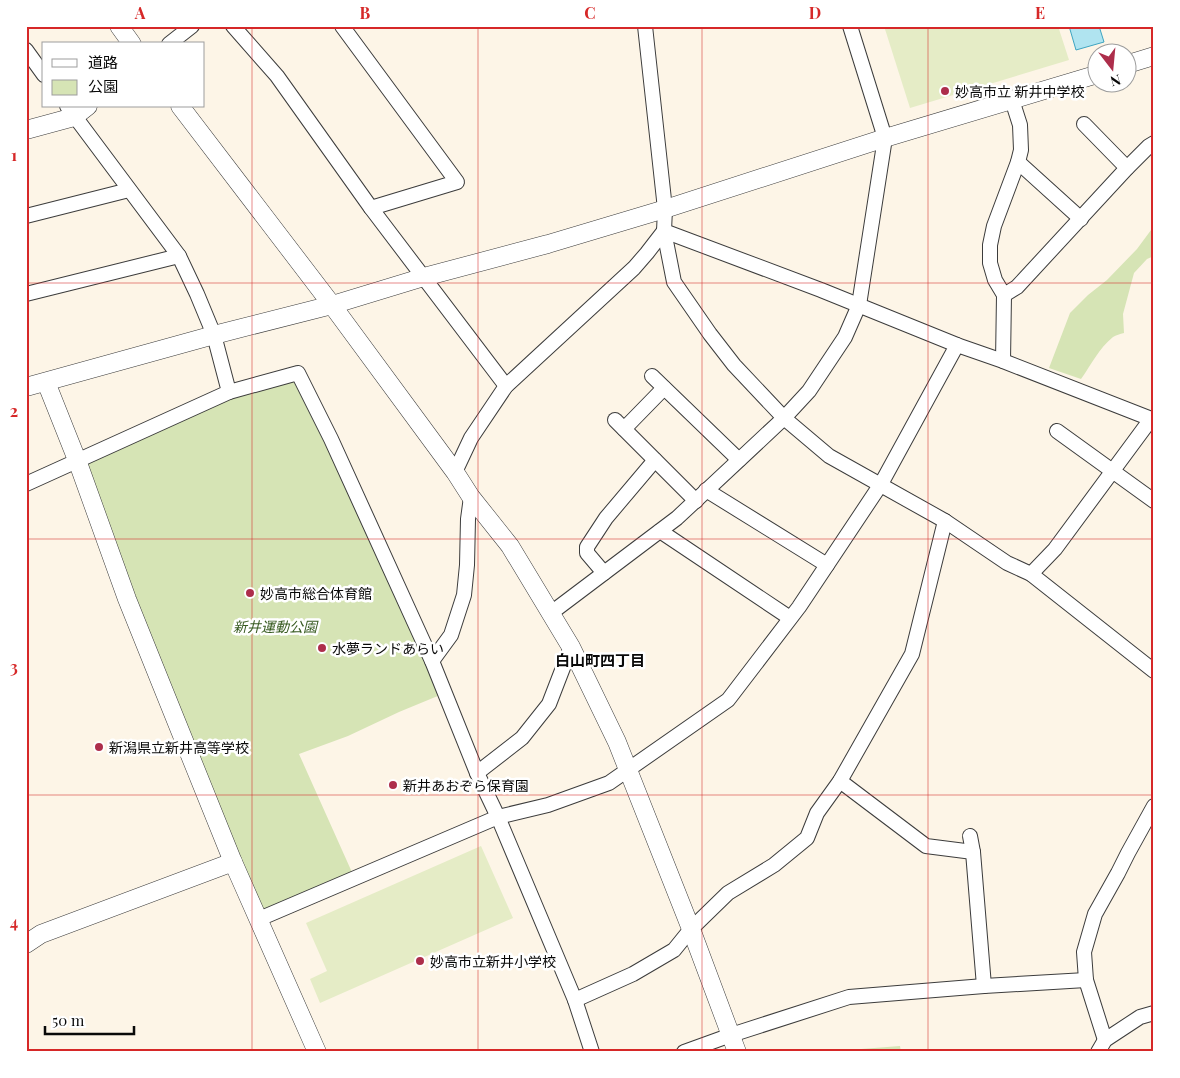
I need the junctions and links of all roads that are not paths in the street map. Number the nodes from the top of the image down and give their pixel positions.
1 (119, 26) edge
2 (192, 26) edge
3 (233, 26) edge
4 (342, 26) edge
5 (645, 26) edge
6 (850, 26) edge
7 (131, 42) edge
8 (172, 42) edge
9 (26, 50) edge
10 (1154, 56) edge
11 (1138, 61) edge
12 (42, 72) edge
13 (1088, 77) edge
14 (1012, 100) junction
15 (182, 108) edge
16 (76, 110) edge
17 (1084, 124) dead end
18 (26, 130) edge
19 (885, 138) junction
20 (1154, 143) edge
21 (1018, 162) junction
22 (1127, 168) junction
23 (130, 190) junction
24 (371, 208) junction
25 (664, 209) junction
26 (26, 216) edge
27 (1081, 219) junction
28 (664, 231) junction
29 (179, 256) junction
30 (424, 277) junction
31 (26, 294) edge
32 (1004, 295) junction
33 (332, 305) junction
34 (858, 305) junction
35 (214, 335) junction
36 (957, 345) junction
37 (1003, 361) junction
38 (652, 376) dead end
39 (46, 382) junction
40 (506, 386) junction
41 (26, 387) edge
42 (664, 388) junction
43 (229, 392) junction
44 (784, 418) junction
45 (1152, 419) edge
46 (1057, 431) dead end
47 (77, 460) junction
48 (655, 460) junction
49 (739, 460) junction
50 (1112, 471) junction
51 (455, 472) junction
52 (26, 484) edge
53 (881, 484) junction
54 (706, 490) junction
55 (472, 497) junction
56 (696, 500) junction
57 (1154, 501) edge
58 (945, 521) junction
59 (660, 531) junction
60 (827, 565) junction
61 (604, 573) junction
62 (1031, 574) junction
63 (551, 613) junction
64 (790, 618) junction
65 (572, 648) junction
66 (432, 661) junction
67 (1154, 670) edge
68 (628, 771) junction
69 (477, 773) junction
70 (840, 781) junction
71 (1154, 806) edge
72 (498, 817) junction
73 (970, 836) dead end
74 (973, 852) junction
75 (233, 862) junction
76 (259, 919) junction
77 (691, 929) junction
78 (26, 944) edge
79 (1086, 980) junction
80 (984, 986) junction
81 (575, 1000) junction
82 (1154, 1013) edge
83 (731, 1035) junction
84 (1102, 1046) edge
85 (317, 1052) edge
86 (592, 1052) edge
87 (684, 1052) edge
88 (737, 1052) edge

1 - 7 street
2 - 8 street
3 - 24 street
4 - 24 street
5 - 25 street
6 - 19 street
9 - 12 street
10 - 11 street
13 - 14 street
14 - 19 street
14 - 21 street
15 - 33 street
16 - 18 street
16 - 23 street
17 - 22 street
19 - 25 street
19 - 34 street
20 - 22 street
21 - 27 street
21 - 32 street
22 - 27 street
23 - 26 street
23 - 29 street
24 - 30 street
25 - 28 street
25 - 30 street
27 - 32 street
28 - 34 street
28 - 40 street
28 - 44 street
29 - 31 street
29 - 35 street
30 - 33 street
30 - 40 street
32 - 37 street
33 - 35 street
33 - 51 street
34 - 36 street
34 - 44 street
35 - 39 street
35 - 43 street
36 - 37 street
36 - 53 street
37 - 45 street
38 - 42 street
39 - 41 street
39 - 47 street
40 - 51 street
42 - 48 street
42 - 49 street
43 - 47 street
43 - 66 street
44 - 49 street
44 - 53 street
45 - 50 street
46 - 50 street
47 - 52 street
47 - 75 street
48 - 56 street
48 - 61 street
49 - 54 street
50 - 57 street
50 - 62 street
51 - 55 street
53 - 58 street
53 - 60 street
54 - 56 street
54 - 60 street
55 - 63 street
55 - 66 street
56 - 59 street
58 - 62 street
58 - 70 street
59 - 61 street
59 - 64 street
60 - 64 street
61 - 63 street
62 - 67 street
63 - 65 street
64 - 68 street
65 - 68 street
65 - 69 street
66 - 69 street
68 - 72 street
68 - 77 street
69 - 72 street
70 - 74 street
70 - 77 street
71 - 79 street
72 - 76 street
72 - 81 street
73 - 74 street
74 - 80 street
75 - 76 street
75 - 78 street
76 - 85 street
77 - 81 street
77 - 83 street
79 - 80 street
79 - 84 street
80 - 83 street
81 - 86 street
82 - 84 street
83 - 87 street
83 - 88 street

